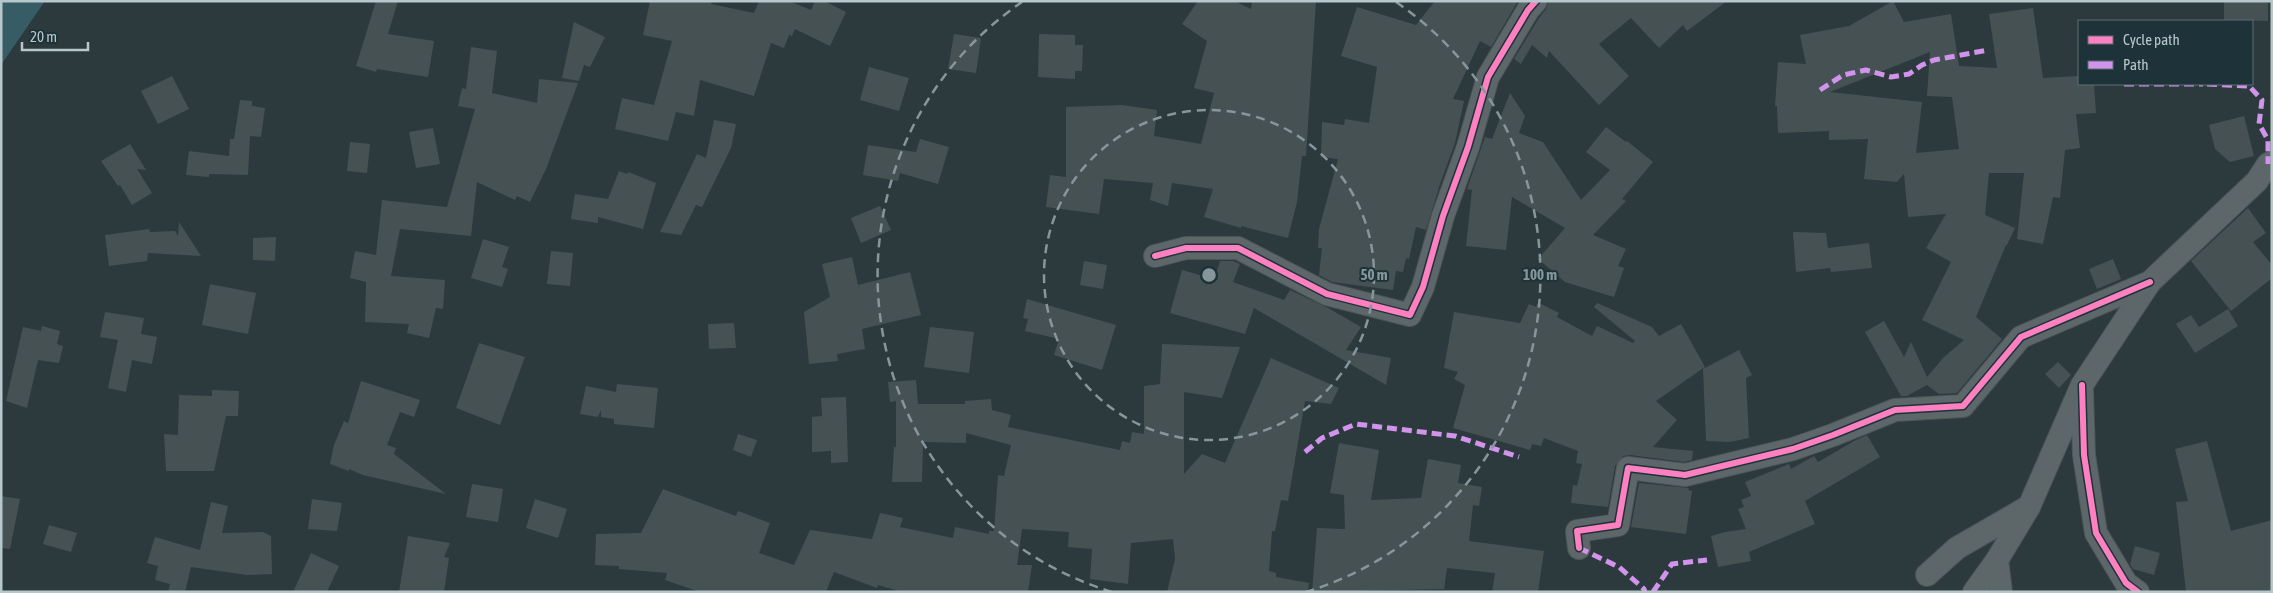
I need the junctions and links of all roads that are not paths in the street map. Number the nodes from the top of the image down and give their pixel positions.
1 (1536, 1) edge
2 (2272, 162) edge
3 (1155, 256) dead end
4 (2150, 282) junction
5 (2082, 385) junction
6 (2029, 507) junction
7 (1579, 548) dead end
8 (1997, 560) junction
9 (1927, 575) dead end
10 (1974, 592) edge
11 (2001, 592) edge
12 (2138, 592) edge

1 - 3 street
2 - 4 street
4 - 5 street
4 - 7 street
5 - 6 street
5 - 12 street
6 - 8 street
6 - 9 street
8 - 10 street
8 - 11 street

